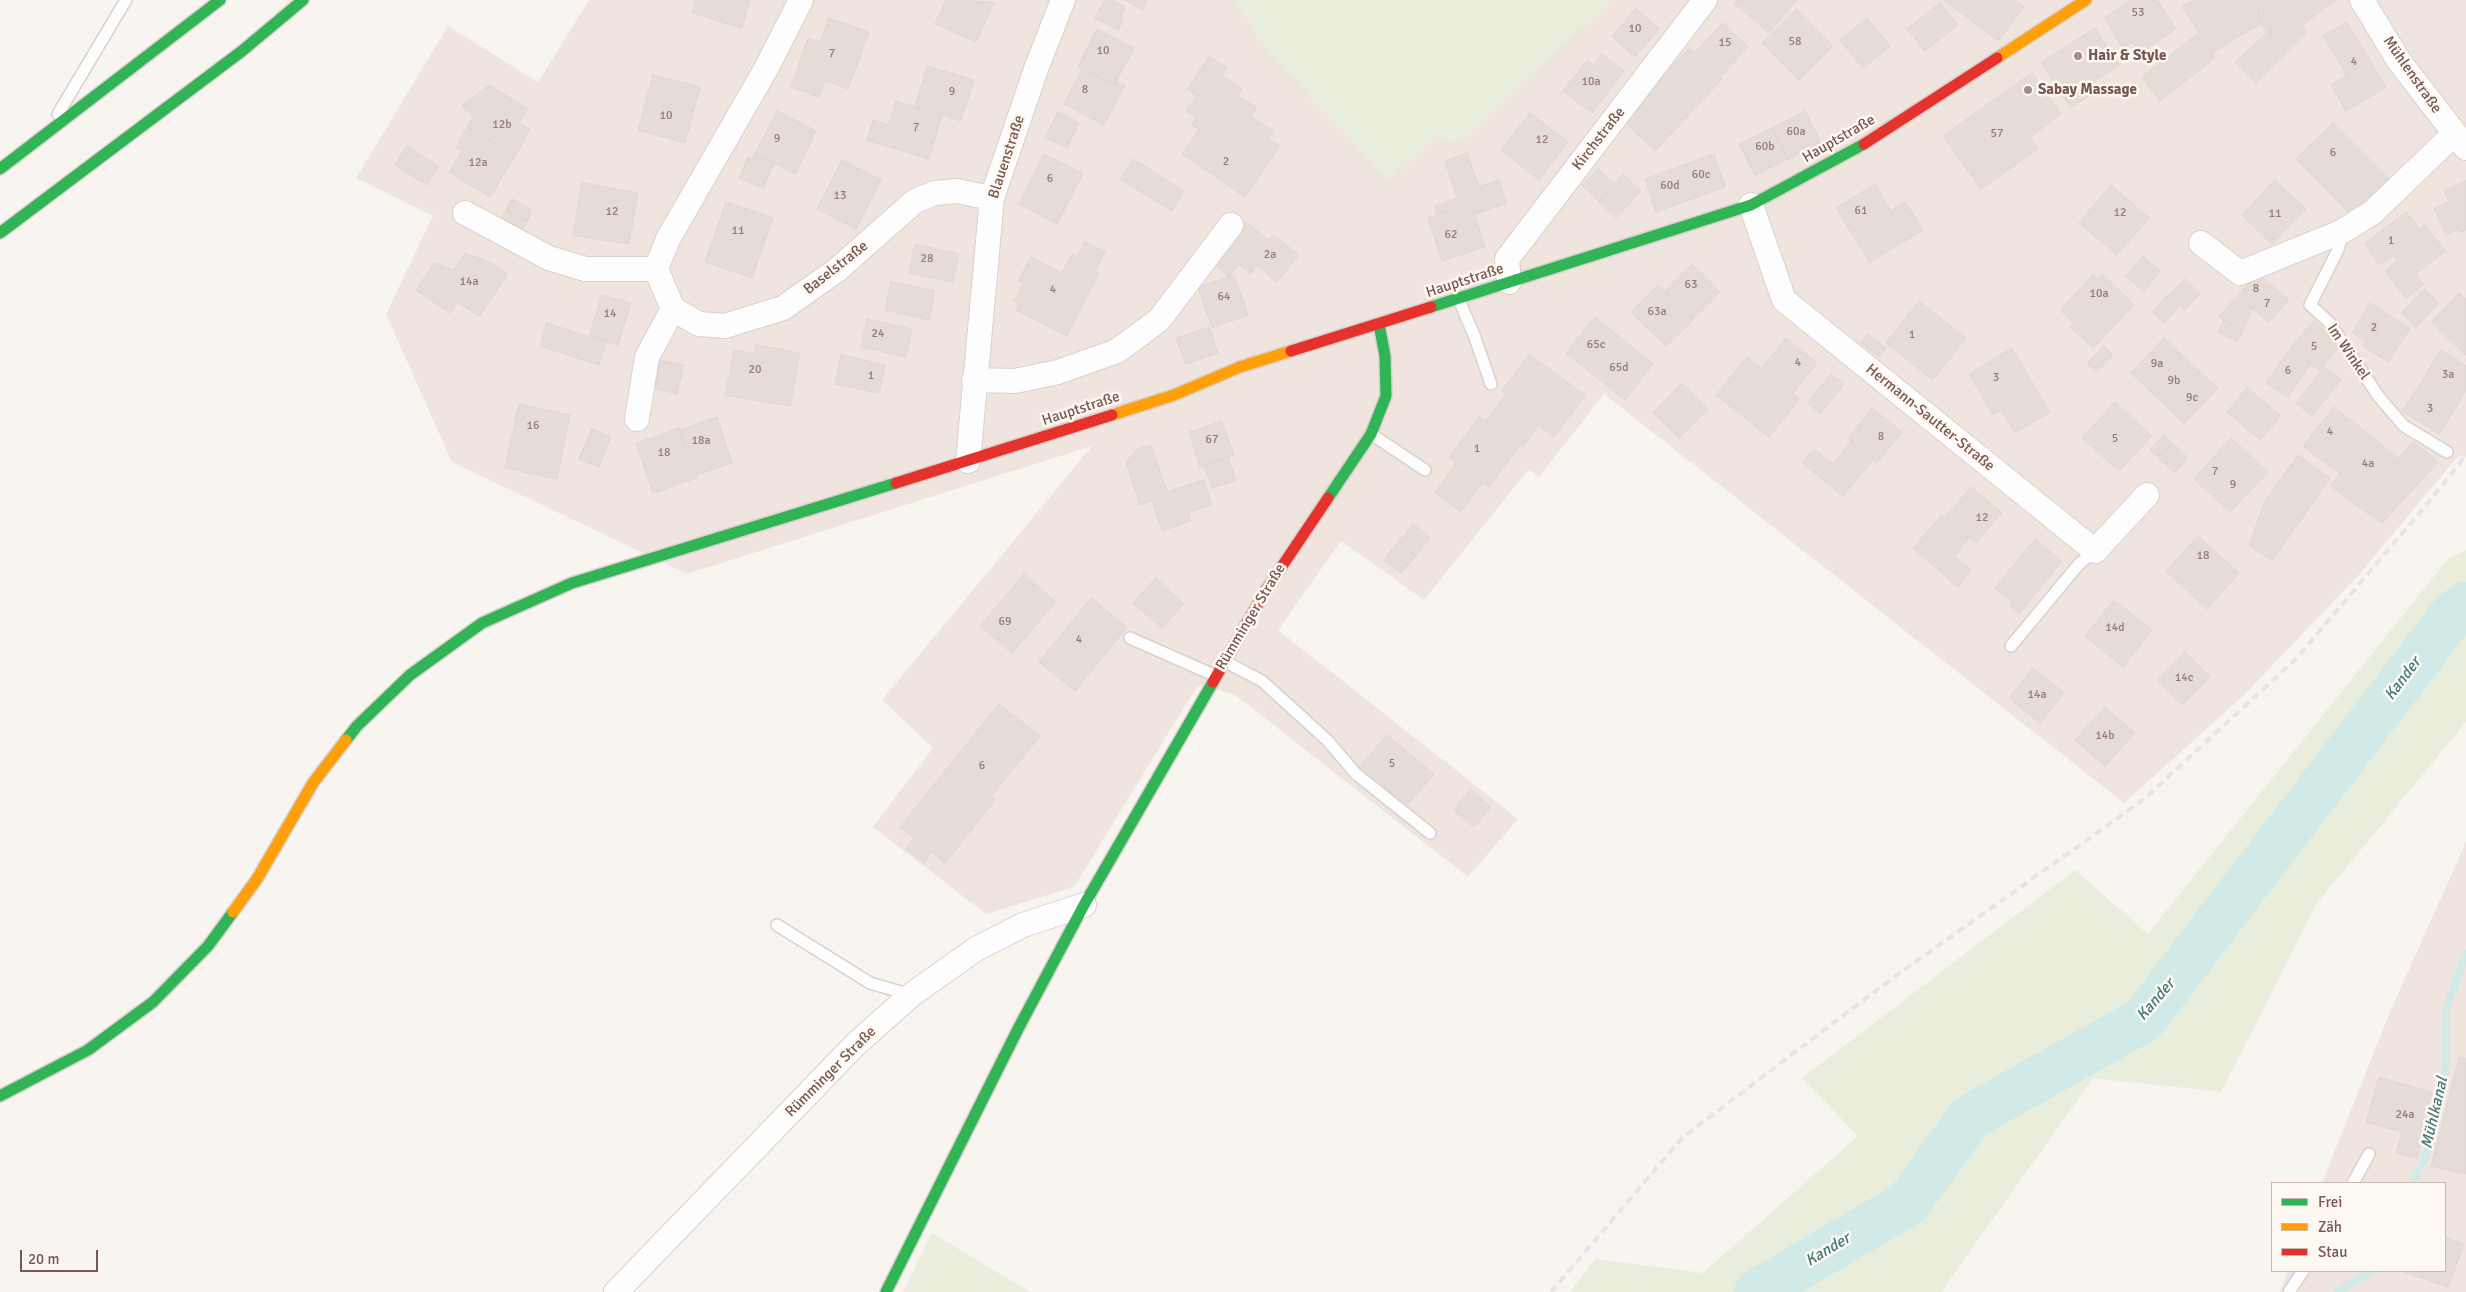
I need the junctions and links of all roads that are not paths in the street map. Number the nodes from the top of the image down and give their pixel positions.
1 (126, 0) edge
2 (220, 0) edge
3 (303, 0) edge
4 (801, 0) edge
5 (1063, 0) edge
6 (1705, 0) edge
7 (2086, 0) edge
8 (2362, 0) edge
9 (46, 135) junction
10 (2460, 141) edge
11 (0, 168) edge
12 (992, 198) junction
13 (1752, 205) junction
14 (465, 213) dead end
15 (1231, 225) dead end
16 (2343, 231) junction
17 (0, 233) edge
18 (2201, 243) dead end
19 (656, 269) junction
20 (1509, 282) junction
21 (1459, 300) junction
22 (673, 309) junction
23 (1379, 324) junction
24 (974, 380) junction
25 (1491, 384) dead end
26 (637, 419) dead end
27 (1372, 434) junction
28 (2447, 452) dead end
29 (968, 461) junction
30 (1425, 470) dead end
31 (2147, 495) dead end
32 (2095, 551) junction
33 (1130, 638) dead end
34 (2011, 646) dead end
35 (1224, 661) junction
36 (1216, 676) junction
37 (1430, 833) dead end
38 (1084, 905) junction
39 (777, 925) dead end
40 (911, 995) junction
41 (0, 1096) edge
42 (2369, 1154) dead end
43 (2353, 1182) edge
44 (2302, 1272) edge
45 (616, 1292) edge
46 (886, 1292) edge
47 (2288, 1292) edge

1 - 9 lane
2 - 9 main road
3 - 17 main road
4 - 19 street
5 - 12 street, Blauenstraße
6 - 20 street, Kirchstraße
7 - 13 main road, Hauptstraße
8 - 10 street, Mühlenstraße
9 - 11 main road
10 - 16 street
12 - 22 street, Baselstraße
12 - 24 street, Blauenstraße
13 - 20 main road, Hauptstraße
13 - 32 street, Hermann-Sautter-Straße
14 - 19 street
15 - 24 street
16 - 18 street
16 - 28 lane, Im Winkel
19 - 22 street
20 - 21 main road, Hauptstraße
21 - 23 main road, Hauptstraße
21 - 25 lane
22 - 26 street
23 - 27 main road, Rümminger Straße
23 - 29 main road, Hauptstraße
24 - 29 street, Blauenstraße
27 - 30 lane
27 - 35 main road, Rümminger Straße
29 - 41 main road, Hauptstraße
31 - 32 street
32 - 34 lane
33 - 36 lane
35 - 36 main road, Rümminger Straße
35 - 37 lane
36 - 38 main road, Rümminger Straße
38 - 40 street, Rümminger Straße
38 - 46 main road, Rümminger Straße
39 - 40 lane
40 - 45 street, Rümminger Straße
42 - 43 lane
44 - 47 lane

